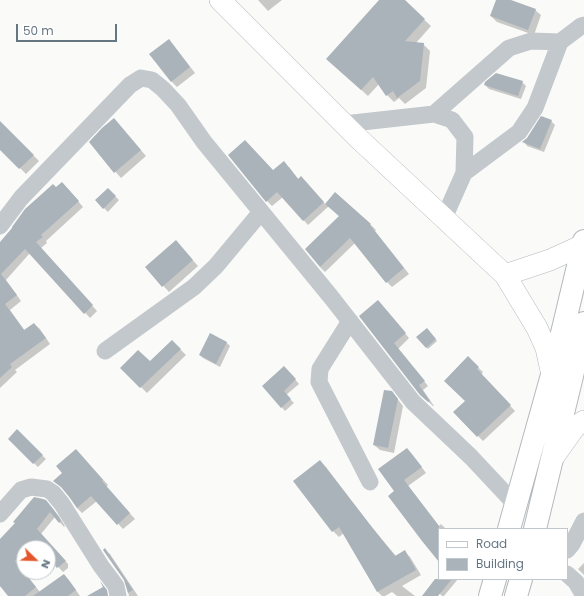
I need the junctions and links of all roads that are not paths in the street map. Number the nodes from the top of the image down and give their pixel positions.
1 (220, 0) edge
2 (584, 25) edge
3 (560, 42) junction
4 (434, 114) junction
5 (344, 124) junction
6 (464, 173) junction
7 (261, 212) junction
8 (444, 218) junction
9 (0, 226) edge
10 (584, 243) edge
11 (505, 275) junction
12 (350, 321) junction
13 (584, 323) edge
14 (105, 351) dead end
15 (552, 375) junction
16 (584, 421) edge
17 (553, 458) junction
18 (370, 482) dead end
19 (516, 505) junction
20 (0, 514) edge
21 (584, 521) edge
22 (509, 528) edge
23 (535, 528) edge
24 (568, 549) edge
25 (568, 575) edge
26 (495, 580) edge
27 (521, 580) edge
28 (118, 596) edge
29 (490, 596) edge
30 (516, 596) edge
31 (584, 596) edge

1 - 5 main road
2 - 3 street
3 - 4 street
3 - 6 street
4 - 5 street
4 - 6 street
5 - 8 main road
6 - 8 street
7 - 9 street
7 - 12 street
7 - 14 street
8 - 11 main road
10 - 11 main road
10 - 15 highway
11 - 15 main road
12 - 18 street
12 - 19 street
13 - 17 highway
15 - 19 highway
16 - 17 main road
17 - 23 highway
19 - 22 highway
20 - 28 street
21 - 24 street
25 - 31 street
26 - 29 highway
27 - 30 highway

